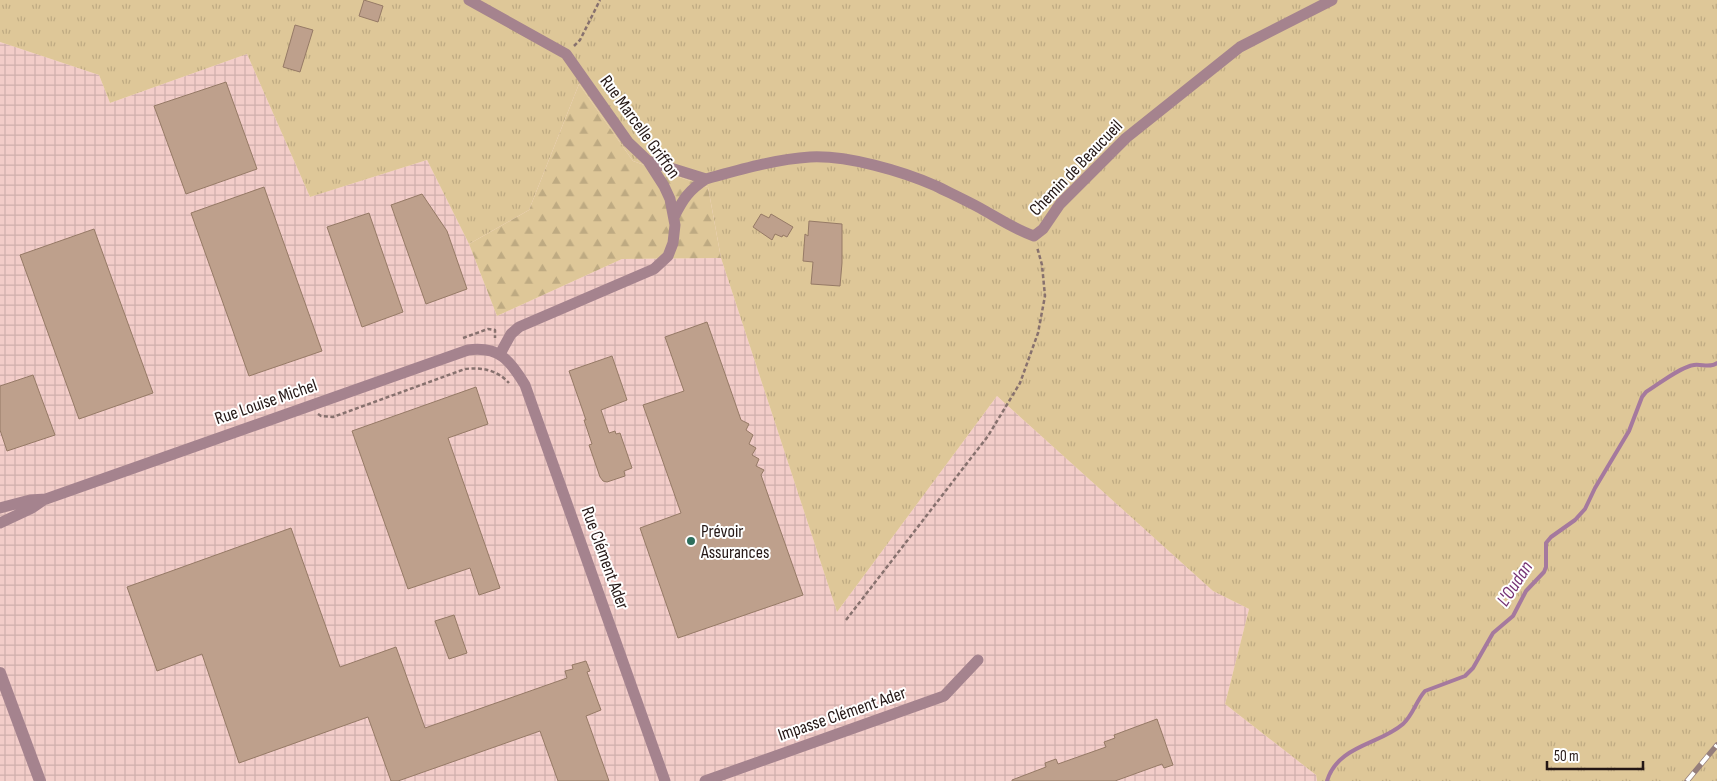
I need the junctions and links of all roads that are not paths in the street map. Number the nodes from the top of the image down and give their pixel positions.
1 (469, 0) edge
2 (1332, 0) edge
3 (648, 161) junction
4 (706, 179) junction
5 (674, 217) junction
6 (498, 353) junction
7 (46, 499) junction
8 (0, 508) edge
9 (0, 523) edge
10 (978, 660) dead end
11 (0, 673) edge
12 (40, 781) edge
13 (665, 781) edge
14 (705, 781) edge

1 - 3 street, Rue Marcelle Griffon
2 - 4 street, Chemin de Beaucueil
3 - 4 street
3 - 5 street, Rue Marcelle Griffon
4 - 5 street, Chemin de Beaucueil
5 - 6 street, Rue Marcelle Griffon
6 - 7 street, Rue Louise Michel
6 - 13 street, Rue Clément Ader
7 - 8 street, Rue Louise Michel
7 - 9 street, Rue Louise Michel
10 - 14 street, Impasse Clément Ader
11 - 12 street

